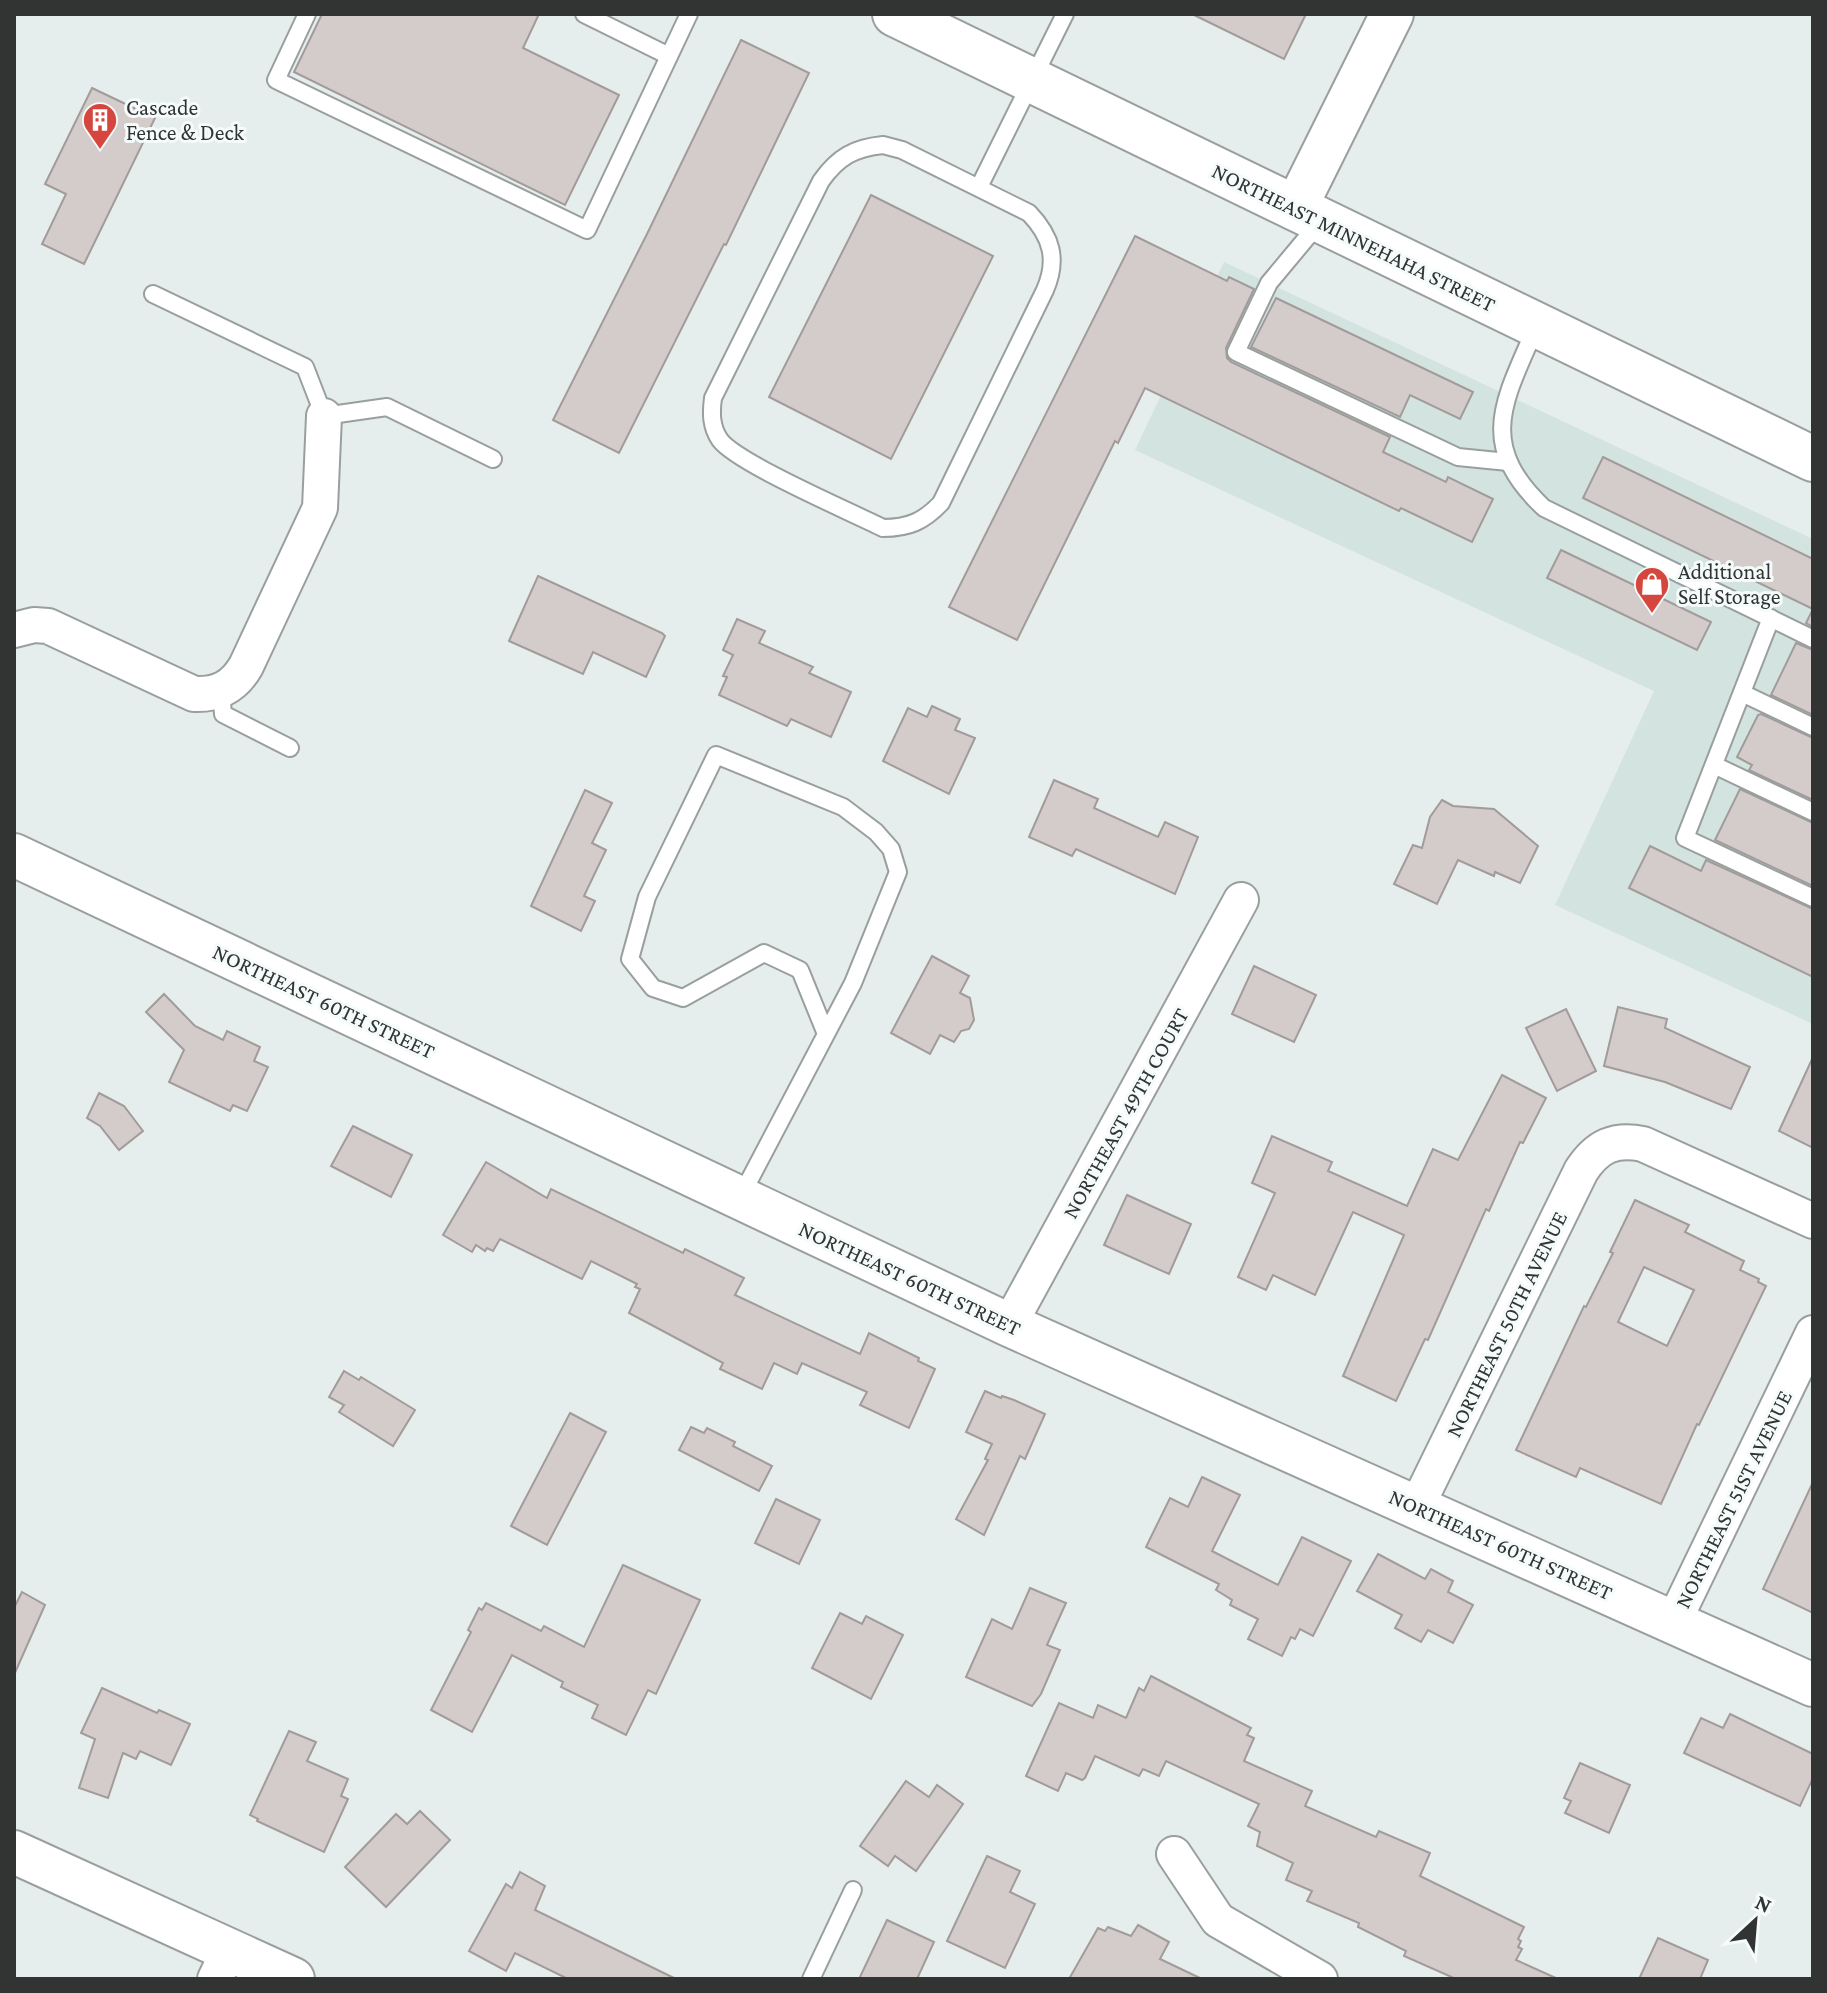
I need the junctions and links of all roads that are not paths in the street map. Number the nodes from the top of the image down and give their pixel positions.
1 (307, 14) edge
2 (584, 14) edge
3 (689, 14) edge
4 (895, 14) edge
5 (1065, 14) edge
6 (1392, 14) edge
7 (669, 56) junction
8 (1033, 81) junction
9 (979, 187) junction
10 (1308, 215) junction
11 (153, 294) dead end
12 (1536, 326) junction
13 (324, 416) junction
14 (493, 459) dead end
15 (1813, 459) edge
16 (1508, 462) junction
17 (1771, 618) junction
18 (14, 630) edge
19 (1813, 639) edge
20 (221, 691) junction
21 (1742, 693) junction
22 (1813, 727) edge
23 (290, 748) dead end
24 (1714, 765) junction
25 (1813, 812) edge
26 (14, 855) edge
27 (1813, 898) edge
28 (1241, 900) dead end
29 (826, 1034) junction
30 (740, 1197) junction
31 (1813, 1221) edge
32 (1009, 1325) junction
33 (1813, 1333) edge
34 (1417, 1506) junction
35 (1674, 1621) junction
36 (1813, 1685) edge
37 (14, 1852) edge
38 (1174, 1854) dead end
39 (853, 1890) dead end
40 (222, 1964) edge
41 (293, 1979) edge
42 (811, 1979) edge
43 (1320, 1979) edge

1 - 7 lane
2 - 7 lane
3 - 7 lane
4 - 8 main road, NORTHEAST MINNEHAHA STREET
5 - 8 lane
6 - 10 street
8 - 9 lane
8 - 10 main road, NORTHEAST MINNEHAHA STREET
9 - 9 lane
10 - 12 main road, NORTHEAST MINNEHAHA STREET
10 - 16 lane
11 - 13 lane
12 - 15 main road, NORTHEAST MINNEHAHA STREET
12 - 16 lane
13 - 14 lane
13 - 20 street
16 - 17 lane
17 - 19 lane
17 - 21 lane
18 - 20 street
20 - 23 lane
21 - 22 lane
21 - 24 lane
24 - 25 lane
24 - 27 lane
26 - 30 street, NORTHEAST 60TH STREET
28 - 32 street, NORTHEAST 49TH COURT
29 - 29 lane
29 - 30 lane
30 - 32 street, NORTHEAST 60TH STREET
31 - 34 street, NORTHEAST 50TH AVENUE
32 - 34 street, NORTHEAST 60TH STREET
33 - 35 street, NORTHEAST 51ST AVENUE
34 - 35 street, NORTHEAST 60TH STREET
35 - 36 street, NORTHEAST 60TH STREET
37 - 40 street
38 - 43 street
39 - 42 lane
40 - 41 street

